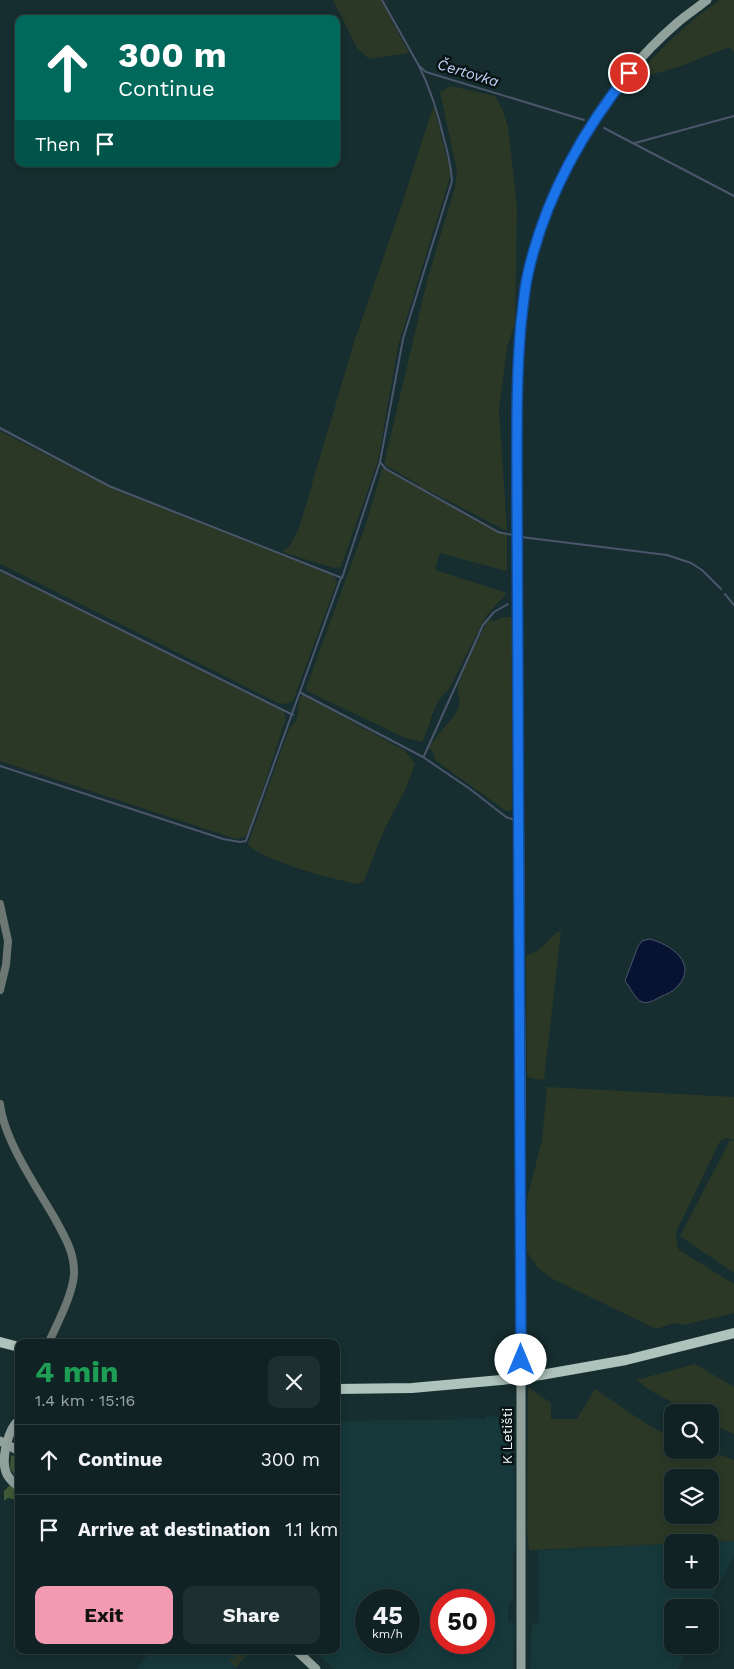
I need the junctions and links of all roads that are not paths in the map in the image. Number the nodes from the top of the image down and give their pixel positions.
1 (707, 0) edge
2 (0, 904) edge
3 (0, 990) edge
4 (0, 1104) edge
5 (734, 1333) edge
6 (50, 1339) edge
7 (0, 1342) edge
8 (15, 1346) edge
9 (340, 1389) edge
10 (15, 1426) edge
11 (0, 1441) edge
12 (15, 1449) edge
13 (15, 1483) edge
14 (300, 1654) edge
15 (316, 1669) edge
16 (521, 1669) edge

1 - 16 main road, K Letišti
2 - 3 street
4 - 6 street
5 - 9 main road, bridge
7 - 8 main road
10 - 13 main road
11 - 12 main road, bridge
14 - 15 main road

